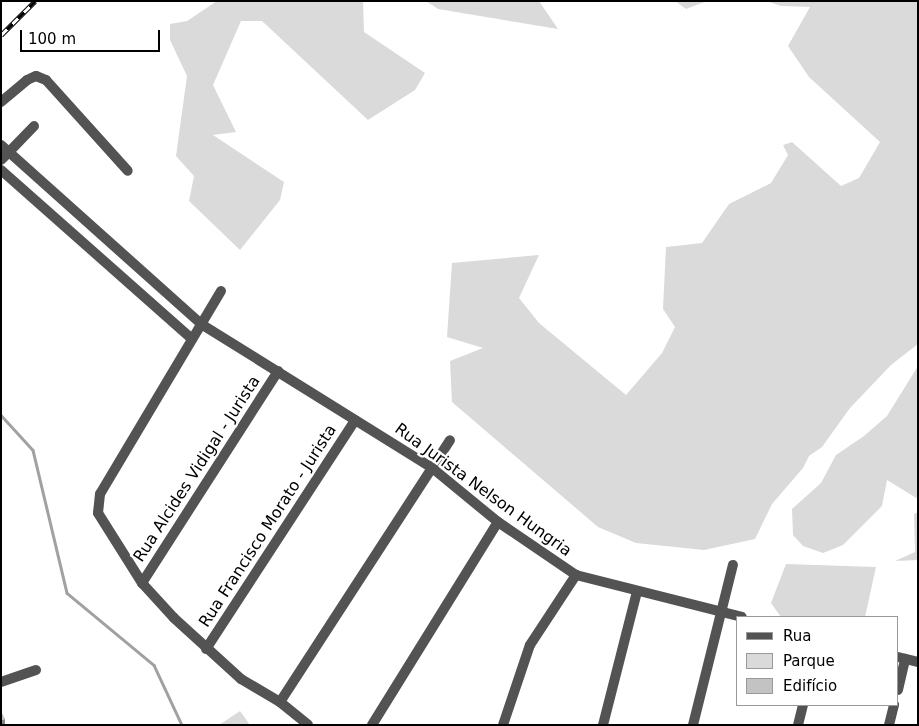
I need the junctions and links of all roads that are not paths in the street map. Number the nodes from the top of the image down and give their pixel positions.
1 (1, 102) edge
2 (34, 126) dead end
3 (5, 148) edge
4 (1, 160) edge
5 (1, 170) edge
6 (128, 171) dead end
7 (221, 291) dead end
8 (201, 324) junction
9 (192, 339) junction
10 (278, 371) junction
11 (355, 420) junction
12 (450, 440) dead end
13 (431, 467) junction
14 (498, 522) junction
15 (733, 565) dead end
16 (576, 575) junction
17 (142, 583) junction
18 (637, 592) junction
19 (720, 612) junction
20 (738, 616) edge
21 (206, 649) junction
22 (902, 658) edge
23 (918, 662) edge
24 (36, 670) dead end
25 (1, 682) edge
26 (899, 682) edge
27 (280, 702) junction
28 (803, 706) edge
29 (894, 706) edge
30 (308, 725) edge
31 (372, 725) edge
32 (503, 725) edge
33 (603, 725) edge
34 (693, 725) edge
35 (798, 725) edge
36 (889, 725) edge

1 - 6 street
2 - 3 street
3 - 4 street
3 - 8 street, Rua Jurista Nelson Hungria
5 - 9 street
7 - 8 street
8 - 9 street
8 - 10 street, Rua Jurista Nelson Hungria
9 - 17 street
10 - 11 street, Rua Jurista Nelson Hungria
10 - 17 street, Rua Alcides Vidigal - Jurista
11 - 13 street, Rua Jurista Nelson Hungria
11 - 21 street, Rua Francisco Morato - Jurista
12 - 13 street
13 - 14 street, Rua Jurista Nelson Hungria
13 - 27 street
14 - 16 street, Rua Jurista Nelson Hungria
14 - 31 street
15 - 19 street
16 - 18 street, Rua Jurista Nelson Hungria
16 - 32 street
17 - 21 street
18 - 19 street, Rua Jurista Nelson Hungria
18 - 33 street
19 - 20 street, Rua Jurista Nelson Hungria
19 - 34 street
21 - 27 street
22 - 23 street
22 - 26 street
24 - 25 street
27 - 30 street
28 - 35 street
29 - 36 street

